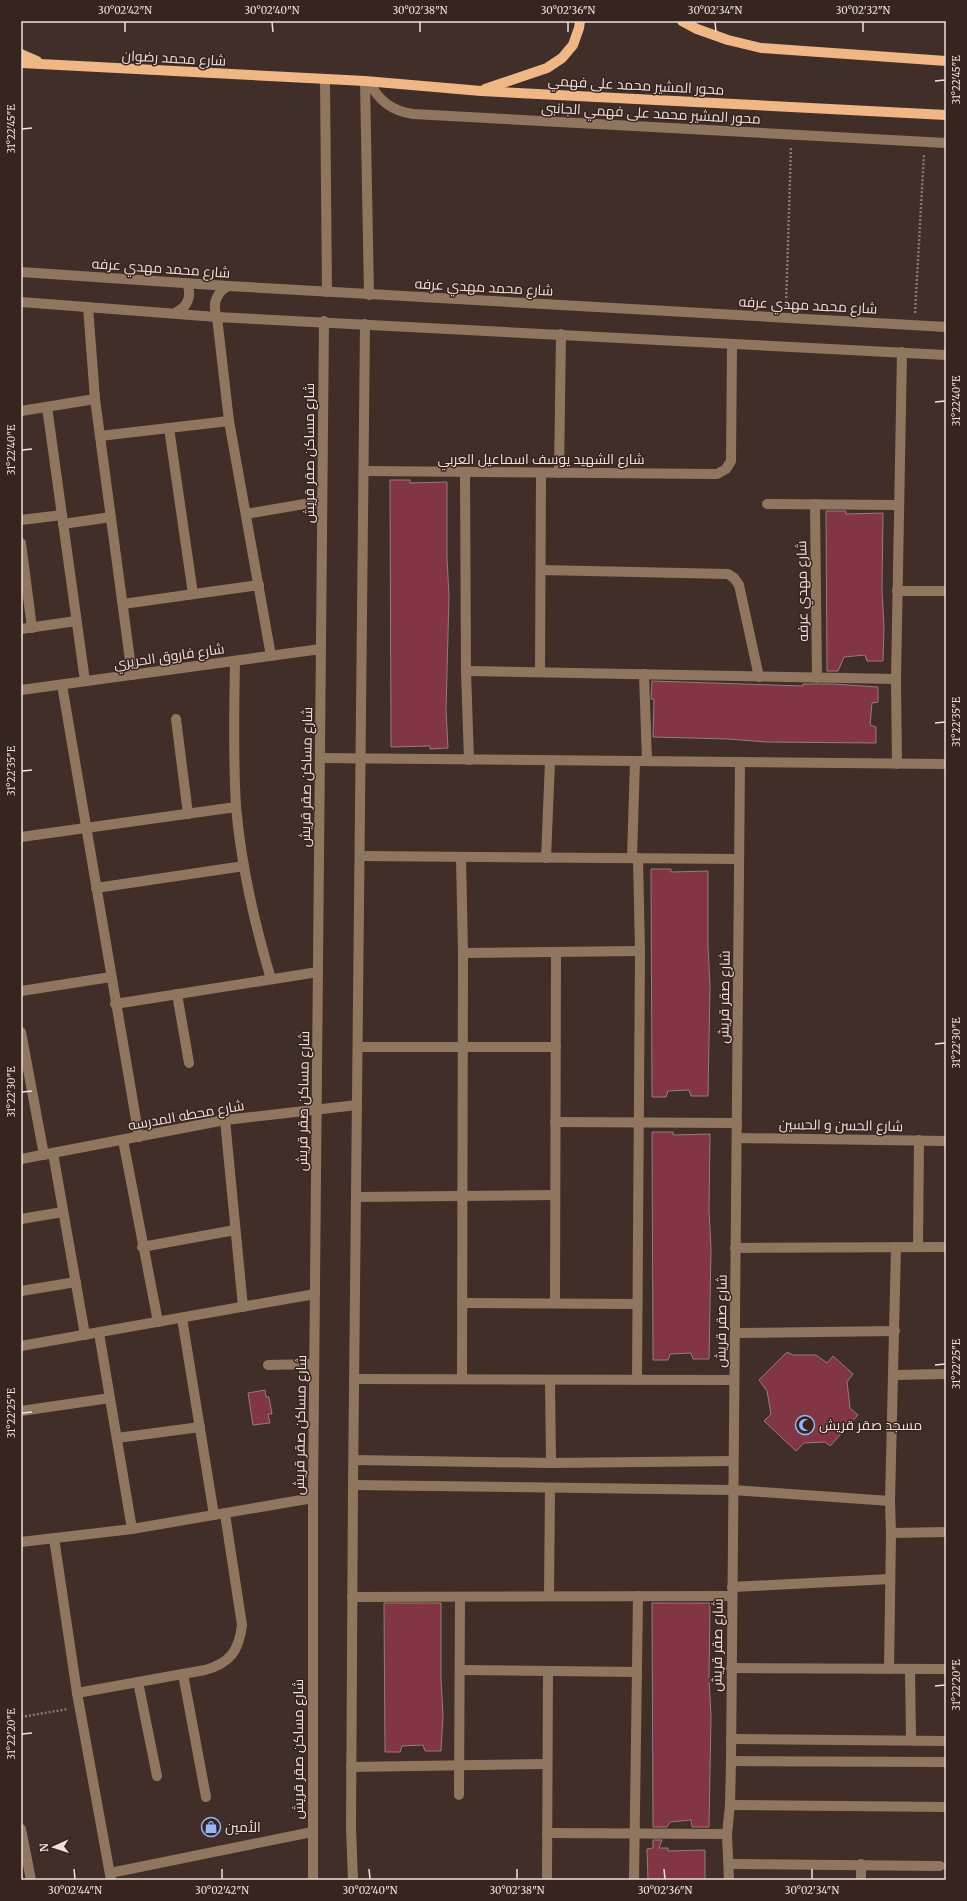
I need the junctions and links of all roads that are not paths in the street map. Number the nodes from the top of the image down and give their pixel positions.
1 (580, 21) edge
2 (682, 21) edge
3 (21, 54) edge
4 (946, 61) edge
5 (21, 63) edge
6 (44, 64) junction
7 (325, 80) junction
8 (367, 82) junction
9 (481, 91) junction
10 (946, 115) edge
11 (946, 143) edge
12 (21, 272) edge
13 (187, 283) junction
14 (228, 286) junction
15 (327, 292) junction
16 (369, 295) junction
17 (21, 302) edge
18 (88, 306) junction
19 (175, 313) junction
20 (217, 317) junction
21 (324, 322) junction
22 (365, 324) junction
23 (946, 327) edge
24 (561, 334) junction
25 (732, 344) junction
26 (902, 352) junction
27 (946, 355) edge
28 (95, 399) junction
29 (47, 407) junction
30 (21, 411) edge
31 (229, 421) junction
32 (169, 428) junction
33 (100, 436) junction
34 (364, 471) junction
35 (465, 472) junction
36 (541, 473) junction
37 (559, 473) junction
38 (322, 501) junction
39 (767, 504) dead end
40 (815, 504) junction
41 (898, 505) junction
42 (246, 514) junction
43 (111, 517) junction
44 (62, 519) junction
45 (21, 520) edge
46 (21, 543) edge
47 (541, 570) junction
48 (259, 585) junction
49 (897, 591) junction
50 (946, 591) edge
51 (193, 594) junction
52 (123, 604) junction
53 (76, 621) junction
54 (32, 628) junction
55 (21, 629) edge
56 (321, 649) junction
57 (271, 656) junction
58 (235, 660) junction
59 (466, 671) junction
60 (540, 672) junction
61 (644, 674) junction
62 (132, 675) junction
63 (759, 676) junction
64 (817, 678) junction
65 (896, 679) junction
66 (85, 681) junction
67 (62, 685) junction
68 (21, 690) edge
69 (176, 719) dead end
70 (320, 758) junction
71 (361, 759) junction
72 (469, 760) junction
73 (550, 760) junction
74 (635, 761) junction
75 (646, 762) junction
76 (740, 762) junction
77 (897, 764) junction
78 (946, 764) edge
79 (236, 807) junction
80 (188, 814) junction
81 (86, 828) junction
82 (21, 837) edge
83 (360, 856) junction
84 (461, 857) junction
85 (546, 858) junction
86 (635, 858) junction
87 (739, 859) junction
88 (244, 866) junction
89 (96, 888) junction
90 (640, 951) junction
91 (556, 952) junction
92 (463, 953) junction
93 (318, 972) junction
94 (111, 977) junction
95 (271, 979) junction
96 (21, 991) edge
97 (177, 994) junction
98 (115, 1004) junction
99 (21, 1032) edge
100 (358, 1047) junction
101 (463, 1047) junction
102 (556, 1048) junction
103 (190, 1063) dead end
104 (357, 1105) junction
105 (316, 1108) junction
106 (225, 1120) junction
107 (555, 1122) junction
108 (639, 1122) junction
109 (737, 1123) junction
110 (139, 1137) junction
111 (737, 1138) junction
112 (123, 1140) junction
113 (919, 1140) junction
114 (946, 1141) edge
115 (48, 1154) junction
116 (21, 1159) edge
117 (555, 1195) junction
118 (462, 1196) junction
119 (356, 1197) junction
120 (63, 1212) junction
121 (21, 1219) edge
122 (235, 1230) junction
123 (142, 1247) junction
124 (896, 1247) junction
125 (918, 1247) junction
126 (946, 1247) edge
127 (736, 1248) junction
128 (76, 1282) junction
129 (21, 1291) edge
130 (315, 1294) junction
131 (462, 1303) junction
132 (555, 1303) junction
133 (638, 1304) junction
134 (243, 1307) junction
135 (182, 1318) junction
136 (158, 1322) junction
137 (895, 1331) junction
138 (100, 1333) junction
139 (735, 1333) junction
140 (85, 1335) junction
141 (21, 1346) edge
142 (314, 1364) junction
143 (268, 1365) dead end
144 (946, 1374) edge
145 (894, 1375) junction
146 (354, 1379) junction
147 (462, 1380) junction
148 (550, 1380) junction
149 (637, 1380) junction
150 (734, 1380) junction
151 (110, 1398) junction
152 (21, 1410) edge
153 (200, 1427) junction
154 (117, 1438) junction
155 (354, 1460) junction
156 (733, 1461) junction
157 (551, 1464) junction
158 (353, 1485) junction
159 (550, 1488) junction
160 (733, 1490) junction
161 (313, 1498) junction
162 (890, 1501) junction
163 (219, 1514) junction
164 (132, 1529) junction
165 (946, 1532) edge
166 (891, 1533) junction
167 (54, 1538) junction
168 (21, 1542) edge
169 (890, 1579) junction
170 (732, 1592) junction
171 (460, 1596) junction
172 (549, 1596) junction
173 (638, 1596) junction
174 (352, 1597) junction
175 (731, 1668) junction
176 (888, 1669) junction
177 (910, 1669) junction
178 (460, 1670) junction
179 (946, 1670) edge
180 (548, 1671) junction
181 (637, 1672) junction
182 (183, 1674) junction
183 (138, 1682) junction
184 (77, 1693) junction
185 (731, 1739) junction
186 (911, 1740) junction
187 (946, 1740) edge
188 (730, 1761) junction
189 (946, 1762) edge
190 (547, 1764) junction
191 (459, 1766) junction
192 (352, 1767) junction
193 (157, 1776) dead end
194 (459, 1795) dead end
195 (206, 1797) dead end
196 (730, 1805) junction
197 (946, 1807) edge
198 (21, 1829) edge
199 (312, 1832) junction
200 (547, 1833) junction
201 (634, 1833) junction
202 (727, 1834) junction
203 (729, 1864) junction
204 (861, 1864) junction
205 (940, 1866) dead end
206 (111, 1877) edge
207 (31, 1880) edge
208 (313, 1880) edge
209 (353, 1880) edge
210 (546, 1880) edge
211 (634, 1880) edge
212 (729, 1880) edge
213 (861, 1880) edge

1 - 9 main road
2 - 4 main road
3 - 6 main road
5 - 6 main road, شارع محمد رضوان
6 - 7 main road, شارع محمد رضوان
7 - 8 main road, محور المشير محمد على فهمي
7 - 15 street
8 - 9 main road, محور المشير محمد على فهمي
8 - 11 street, محور المشير محمد على فهمي الجانبى
8 - 16 street
9 - 10 main road, محور المشير محمد على فهمي
12 - 13 street, شارع محمد مهدي عرفه
13 - 14 street, شارع محمد مهدي عرفه
13 - 19 street
14 - 15 street, شارع محمد مهدي عرفه
14 - 20 street
15 - 16 street, شارع محمد مهدي عرفه
16 - 23 street, شارع محمد مهدي عرفه
17 - 18 street
18 - 19 street
18 - 28 street
19 - 20 street
20 - 21 street
20 - 31 street
21 - 22 street
21 - 38 street, شارع مساكن صقر قريش
22 - 24 street
22 - 34 street
24 - 25 street
24 - 37 street
25 - 26 street
25 - 37 street, شارع الشهيد يوسف اسماعيل العربي
26 - 27 street
26 - 41 street
28 - 29 street
28 - 33 street
29 - 30 street
29 - 44 street
31 - 32 street
31 - 42 street
32 - 33 street
32 - 51 street
33 - 43 street
34 - 35 street, شارع الشهيد يوسف اسماعيل العربي
34 - 71 street
35 - 36 street, شارع الشهيد يوسف اسماعيل العربي
35 - 59 street
36 - 37 street, شارع الشهيد يوسف اسماعيل العربي
36 - 47 street
38 - 42 street
38 - 56 street, شارع مساكن صقر قريش
39 - 40 street
40 - 41 street
40 - 64 street, شارع مهدي عرفه
41 - 49 street
42 - 48 street
43 - 44 street
43 - 52 street
44 - 45 street
44 - 53 street
46 - 54 street
47 - 60 street
47 - 63 street
48 - 51 street
48 - 57 street
49 - 50 street
49 - 65 street
51 - 52 street
52 - 62 street
53 - 54 street
53 - 66 street
54 - 55 street
56 - 57 street, شارع فاروق الحريري
56 - 70 street, شارع مساكن صقر قريش
57 - 58 street, شارع فاروق الحريري
58 - 62 street, شارع فاروق الحريري
58 - 79 street
59 - 60 street
59 - 72 street
60 - 61 street
61 - 63 street
61 - 75 street
62 - 66 street, شارع فاروق الحريري
63 - 64 street
64 - 65 street
65 - 77 street
66 - 67 street, شارع فاروق الحريري
67 - 68 street, شارع فاروق الحريري
67 - 81 street
69 - 80 street
70 - 71 street
70 - 93 street, شارع مساكن صقر قريش
71 - 72 street
71 - 83 street
72 - 73 street
73 - 74 street
73 - 85 street
74 - 75 street
74 - 86 street
75 - 76 street
76 - 77 street
76 - 87 street, شارع صقر قريش
77 - 78 street
79 - 80 street
79 - 88 street
80 - 81 street
81 - 82 street
81 - 89 street
83 - 84 street
83 - 100 street
84 - 85 street
84 - 92 street
85 - 86 street
86 - 87 street
86 - 90 street
87 - 109 street, شارع صقر قريش
88 - 89 street
88 - 95 street
89 - 94 street
90 - 91 street
90 - 108 street
91 - 92 street
91 - 102 street
92 - 101 street
93 - 95 street
93 - 105 street, شارع مساكن صقر قريش
94 - 96 street
94 - 98 street
95 - 97 street
97 - 98 street
97 - 103 street
98 - 110 street
99 - 115 street
100 - 101 street
100 - 104 street
101 - 102 street
101 - 118 street
102 - 107 street
104 - 105 street, شارع محطه المدرسه
104 - 119 street
105 - 106 street, شارع محطه المدرسه
105 - 130 street, شارع مساكن صقر قريش
106 - 110 street, شارع محطه المدرسه
106 - 122 street
107 - 108 street
107 - 117 street
108 - 109 street
108 - 133 street
109 - 111 street, شارع صقر قريش
110 - 112 street, شارع محطه المدرسه
111 - 113 street, شارع الحسن و الحسين
111 - 127 street, شارع صقر قريش
112 - 115 street, شارع محطه المدرسه
112 - 123 street
113 - 114 street, شارع الحسن و الحسين
113 - 125 street
115 - 116 street, شارع محطه المدرسه
115 - 120 street
117 - 118 street
117 - 132 street
118 - 119 street
118 - 131 street
119 - 146 street
120 - 121 street
120 - 128 street
122 - 123 street
122 - 134 street
123 - 136 street
124 - 125 street
124 - 127 street
124 - 137 street
125 - 126 street
127 - 139 street, شارع صقر قريش
128 - 129 street
128 - 140 street
130 - 134 street
130 - 142 street, شارع مساكن صقر قريش
131 - 132 street
131 - 147 street
132 - 133 street
133 - 149 street
134 - 135 street
135 - 136 street
135 - 153 street
136 - 138 street
137 - 139 street
137 - 145 street
138 - 140 street
138 - 151 street
139 - 150 street, شارع صقر قريش
140 - 141 street
142 - 143 street
142 - 161 street, شارع مساكن صقر قريش
144 - 145 street
145 - 162 street
146 - 147 street
146 - 155 street
147 - 148 street
148 - 149 street
148 - 157 street
149 - 150 street
150 - 156 street, شارع صقر قريش
151 - 152 street
151 - 154 street
153 - 154 street
153 - 163 street
154 - 164 street
155 - 157 street
155 - 158 street
156 - 157 street
156 - 160 street, شارع صقر قريش
158 - 159 street
158 - 174 street
159 - 160 street
159 - 172 street
160 - 162 street
160 - 170 street, شارع صقر قريش
161 - 163 street
161 - 199 street, شارع مساكن صقر قريش
162 - 166 street
163 - 164 street
163 - 182 street
164 - 167 street
165 - 166 street
166 - 169 street
167 - 168 street
167 - 184 street
169 - 170 street
169 - 176 street
170 - 173 street
170 - 175 street, شارع صقر قريش
171 - 172 street
171 - 174 street
171 - 178 street
172 - 173 street
173 - 181 street
174 - 192 street
175 - 176 street
175 - 185 street, شارع صقر قريش
176 - 177 street
177 - 179 street
177 - 186 street
178 - 180 street
178 - 191 street
180 - 181 street
180 - 190 street
181 - 201 street
182 - 183 street
182 - 195 street
183 - 184 street
183 - 193 street
184 - 206 street
185 - 186 street
185 - 188 street, شارع صقر قريش
186 - 187 street
188 - 189 street
188 - 196 street, شارع صقر قريش
190 - 191 street
190 - 200 street
191 - 192 street
191 - 194 street
192 - 209 street
196 - 197 street
196 - 202 street, شارع صقر قريش
198 - 207 street
199 - 206 street
199 - 208 street, شارع مساكن صقر قريش
200 - 201 street
200 - 210 street
201 - 202 street
201 - 211 street
202 - 203 street, شارع صقر قريش
203 - 204 street
203 - 212 street, شارع صقر قريش
204 - 205 street
204 - 213 street

